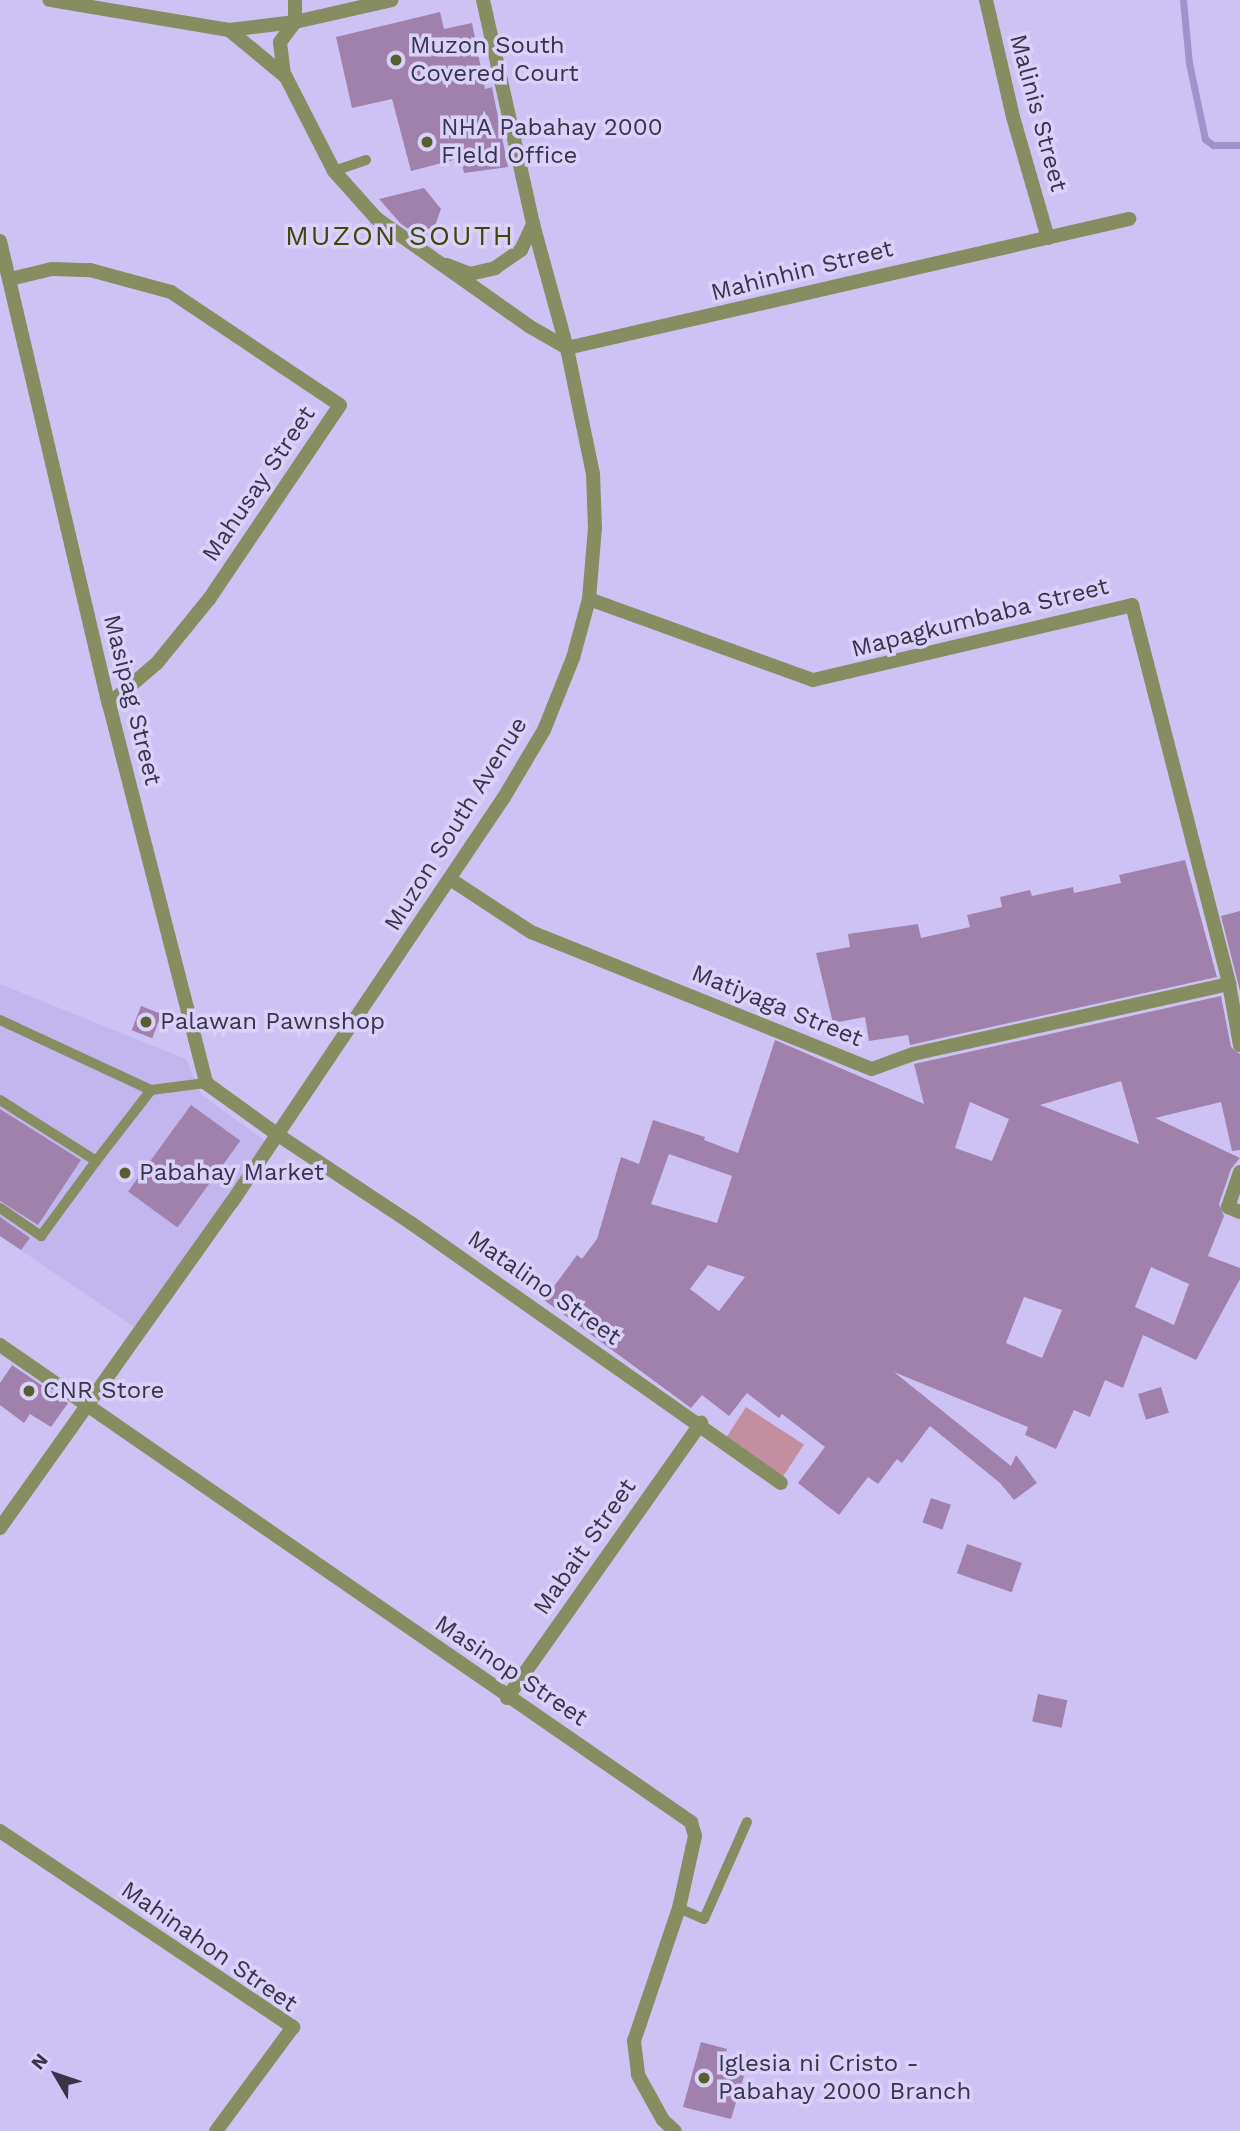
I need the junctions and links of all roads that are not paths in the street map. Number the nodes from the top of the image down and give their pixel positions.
1 (49, 0) edge
2 (295, 0) edge
3 (392, 0) edge
4 (483, 0) edge
5 (986, 0) edge
6 (295, 22) junction
7 (229, 30) junction
8 (284, 75) junction
9 (366, 160) dead end
10 (334, 171) junction
11 (1129, 219) dead end
12 (533, 224) junction
13 (1048, 237) junction
14 (0, 241) edge
15 (438, 261) junction
16 (10, 279) junction
17 (567, 348) junction
18 (589, 599) junction
19 (109, 705) junction
20 (450, 879) junction
21 (1229, 984) junction
22 (0, 1020) edge
23 (1240, 1045) edge
24 (206, 1083) junction
25 (151, 1090) junction
26 (0, 1100) edge
27 (278, 1135) junction
28 (96, 1161) junction
29 (1240, 1172) edge
30 (0, 1208) edge
31 (1240, 1212) edge
32 (0, 1345) edge
33 (91, 1405) junction
34 (701, 1423) junction
35 (781, 1483) dead end
36 (0, 1528) edge
37 (507, 1698) junction
38 (747, 1822) dead end
39 (0, 1831) edge
40 (679, 1908) junction
41 (216, 2131) edge
42 (676, 2131) edge

1 - 7 street
2 - 6 street
3 - 6 street
4 - 12 street, Muzon South Avenue
5 - 13 street, Malinis Street
6 - 7 street
6 - 8 street
7 - 8 street
8 - 10 street
9 - 10 lane
10 - 15 street
11 - 13 street, Mahinhin Street
12 - 15 street
12 - 17 street, Muzon South Avenue
13 - 17 street, Mahinhin Street
14 - 16 street, Masipag Street
15 - 17 street
16 - 19 street, Masipag Street
16 - 19 street, Mahusay Street
17 - 18 street, Muzon South Avenue
18 - 20 street, Muzon South Avenue
18 - 21 street, Mapagkumbaba Street
19 - 24 street, Masipag Street
20 - 21 street, Matiyaga Street
20 - 27 street, Muzon South Avenue
21 - 23 street
22 - 25 lane
24 - 25 lane
24 - 27 street
25 - 28 lane
26 - 28 lane
27 - 33 street, Muzon South Avenue
27 - 34 street, Matalino Street
28 - 30 lane
29 - 31 street
32 - 33 street, Masinop Street
33 - 36 street, Muzon South Avenue
33 - 37 street, Masinop Street
34 - 35 street, Matalino Street
34 - 37 street, Mabait Street
37 - 40 street, Masinop Street
38 - 40 lane
39 - 41 street, Mahinahon Street
40 - 42 street, Masinop Street

